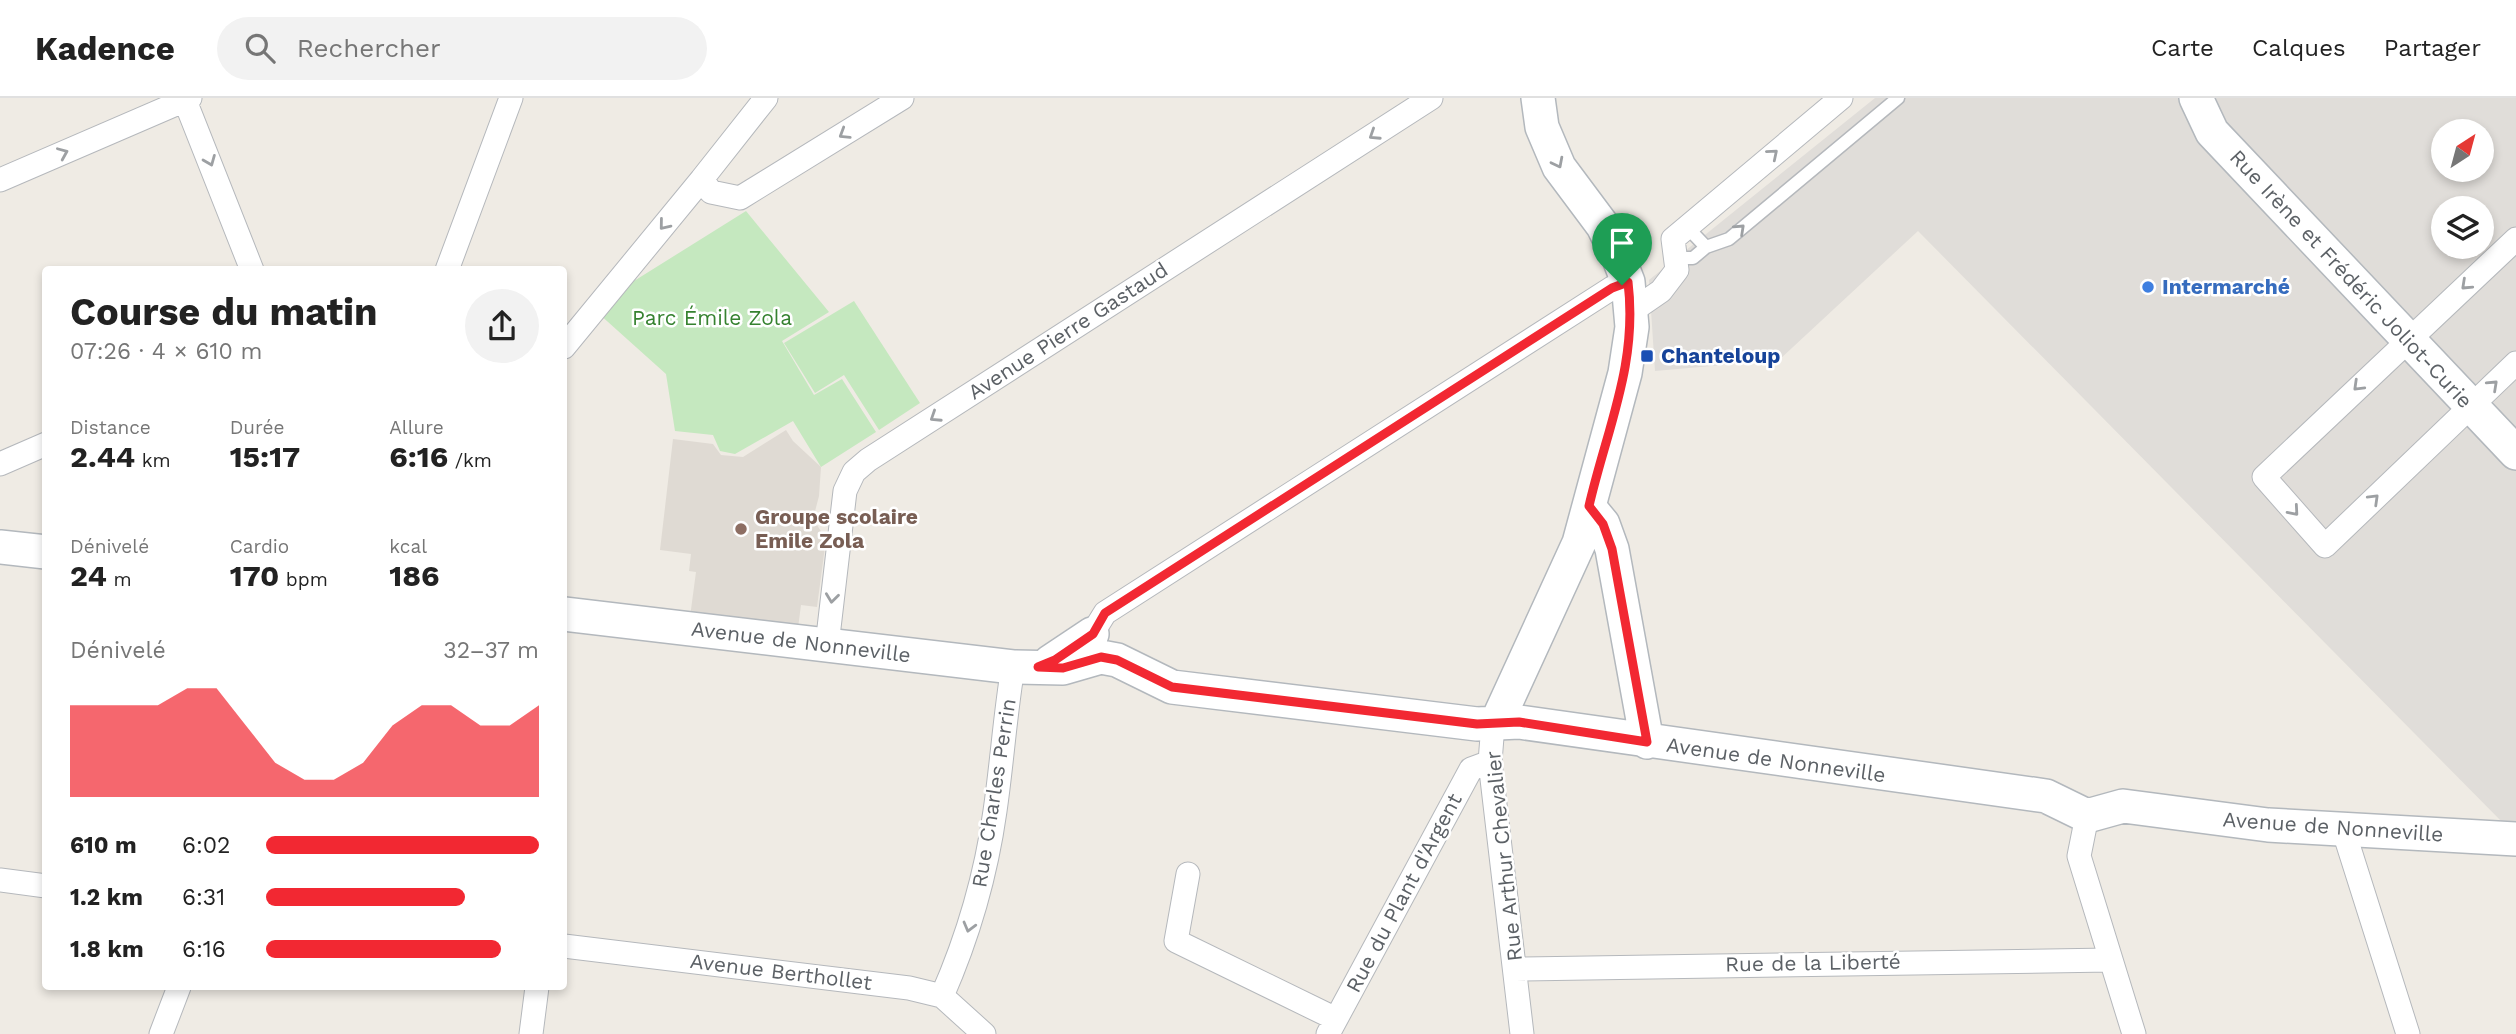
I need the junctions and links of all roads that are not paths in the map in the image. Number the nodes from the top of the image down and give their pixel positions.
1 (511, 98) edge
2 (766, 98) edge
3 (902, 98) edge
4 (1432, 98) edge
5 (1538, 98) edge
6 (1841, 98) edge
7 (1898, 98) edge
8 (2196, 98) edge
9 (186, 99) edge
10 (702, 178) junction
11 (0, 180) edge
12 (1686, 226) junction
13 (2516, 239) edge
14 (1706, 247) junction
15 (1674, 250) junction
16 (251, 266) edge
17 (445, 266) edge
18 (1630, 296) junction
19 (2407, 339) junction
20 (567, 344) edge
21 (2516, 363) edge
22 (2471, 406) junction
23 (42, 446) edge
24 (2516, 453) edge
25 (0, 464) edge
26 (1589, 506) junction
27 (0, 547) edge
28 (42, 552) edge
29 (567, 614) edge
30 (827, 645) junction
31 (1097, 645) junction
32 (1026, 667) junction
33 (1496, 724) junction
34 (1647, 742) junction
35 (1490, 762) junction
36 (2087, 816) junction
37 (2344, 832) junction
38 (2516, 839) edge
39 (1188, 873) dead end
40 (0, 880) edge
41 (42, 885) edge
42 (567, 946) edge
43 (2110, 960) junction
44 (1516, 969) junction
45 (178, 990) edge
46 (537, 990) edge
47 (942, 996) junction
48 (1332, 1027) edge
49 (161, 1034) edge
50 (531, 1034) edge
51 (984, 1034) edge
52 (1522, 1034) edge
53 (2134, 1034) edge
54 (2408, 1034) edge

1 - 17 street
2 - 10 street
3 -> 10 street
4 -> 30 street, Avenue Pierre Gastaud
5 -> 18 street, Rue Arthur Chevalier
12 -> 6 street
14 -> 7 lane
8 - 19 street, Rue Irène et Frédéric Joliot-Curie
11 -> 9 street
9 -> 16 street
10 -> 20 street
12 - 14 lane
12 - 15 street
13 -> 19 street
14 - 15 lane
15 - 18 street
18 - 26 street, Rue Arthur Chevalier
18 - 31 street
19 - 22 street, Rue Irène et Frédéric Joliot-Curie
19 -> 22 street
22 -> 21 street
22 - 24 street, Rue Irène et Frédéric Joliot-Curie
23 - 25 street
26 - 33 street, Rue Arthur Chevalier
26 - 34 street
27 - 28 street
29 - 30 street, Avenue de Nonneville
30 - 32 street, Avenue de Nonneville
31 - 32 street, Avenue de Nonneville
31 - 33 street, Avenue de Nonneville
32 -> 47 street, Rue Charles Perrin
33 - 34 street, Avenue de Nonneville
33 - 35 street, Rue Arthur Chevalier
34 - 36 street, Avenue de Nonneville
35 - 44 street, Rue Arthur Chevalier
35 - 48 street, Rue du Plant d'Argent
36 - 37 street, Avenue de Nonneville
36 - 43 street
37 - 38 street, Avenue de Nonneville
37 - 54 street
39 - 48 street
40 - 41 street
42 - 47 street, Avenue Berthollet
43 - 44 street, Rue de la Liberté
43 - 53 street
44 - 52 street, Rue Arthur Chevalier
45 - 49 street
46 - 50 street
47 - 51 street, Avenue Berthollet

